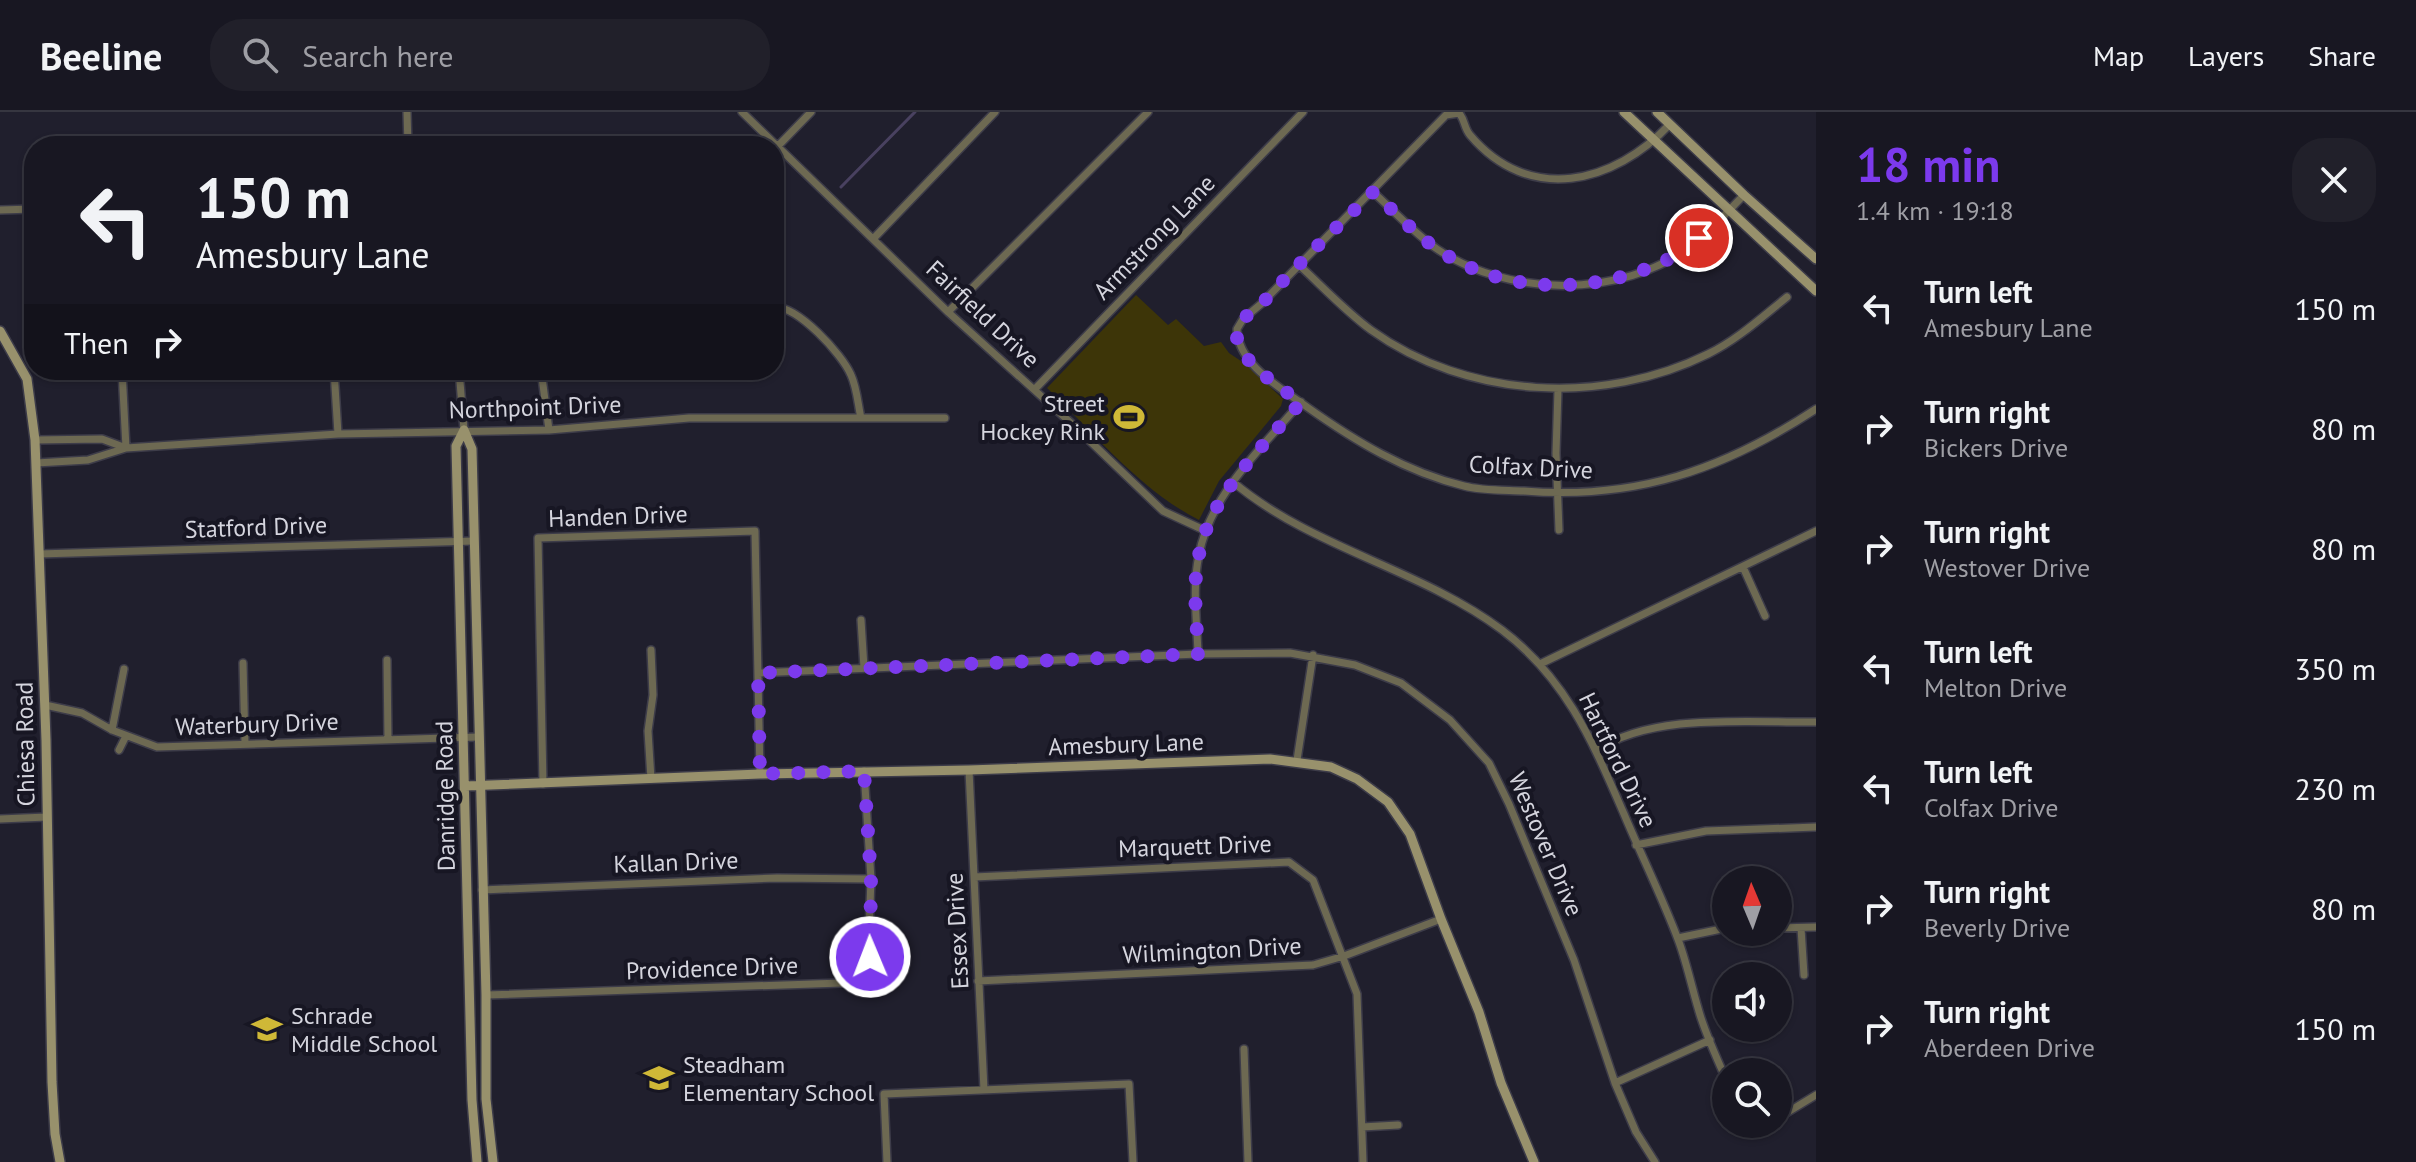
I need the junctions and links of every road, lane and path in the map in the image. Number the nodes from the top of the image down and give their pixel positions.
1 (407, 112) edge
2 (742, 112) edge
3 (811, 112) edge
4 (995, 112) edge
5 (1148, 112) edge
6 (1303, 112) edge
7 (1624, 112) edge
8 (1657, 112) edge
9 (1670, 124) junction
10 (408, 136) edge
11 (767, 136) edge
12 (784, 140) edge
13 (1655, 140) junction
14 (784, 152) edge
15 (1373, 192) junction
16 (1744, 195) junction
17 (24, 209) edge
18 (0, 210) edge
19 (1729, 211) junction
20 (874, 238) junction
21 (1816, 259) edge
22 (1298, 264) junction
23 (1816, 291) edge
24 (1787, 297) dead end
25 (784, 308) edge
26 (948, 312) junction
27 (0, 331) edge
28 (24, 374) edge
29 (27, 380) edge
30 (123, 380) edge
31 (335, 380) edge
32 (460, 380) edge
33 (542, 380) edge
34 (1035, 389) junction
35 (1558, 390) junction
36 (1301, 402) junction
37 (1816, 409) edge
38 (861, 418) junction
39 (945, 418) dead end
40 (464, 430) junction
41 (549, 430) junction
42 (338, 434) junction
43 (35, 440) junction
44 (126, 448) junction
45 (36, 463) junction
46 (1233, 482) junction
47 (1557, 494) junction
48 (1559, 530) dead end
49 (1206, 531) junction
50 (1816, 531) edge
51 (474, 541) junction
52 (459, 542) junction
53 (39, 554) junction
54 (1743, 567) junction
55 (1765, 616) dead end
56 (861, 620) dead end
57 (651, 650) dead end
58 (1198, 654) junction
59 (1313, 655) junction
60 (387, 660) dead end
61 (243, 663) dead end
62 (1540, 664) junction
63 (864, 668) junction
64 (124, 669) dead end
65 (758, 673) junction
66 (45, 705) junction
67 (1816, 722) edge
68 (112, 730) junction
69 (126, 736) junction
70 (464, 737) junction
71 (478, 737) junction
72 (388, 740) junction
73 (245, 744) junction
74 (119, 750) dead end
75 (1596, 751) junction
76 (1297, 760) junction
77 (969, 770) junction
78 (864, 771) junction
79 (760, 774) junction
80 (651, 779) junction
81 (543, 784) junction
82 (465, 786) junction
83 (480, 786) junction
84 (47, 817) junction
85 (0, 819) edge
86 (1816, 827) edge
87 (1636, 845) junction
88 (974, 877) junction
89 (871, 879) junction
90 (482, 890) junction
91 (1441, 919) junction
92 (1816, 927) edge
93 (1792, 928) edge
94 (1801, 928) junction
95 (1712, 931) edge
96 (1678, 938) junction
97 (1344, 956) junction
98 (1804, 975) dead end
99 (978, 981) junction
100 (486, 995) junction
101 (1710, 1040) junction
102 (1244, 1049) dead end
103 (1717, 1058) edge
104 (1615, 1083) junction
105 (984, 1090) junction
106 (1816, 1095) edge
107 (1792, 1110) edge
108 (1398, 1125) dead end
109 (1362, 1127) junction
110 (60, 1162) edge
111 (477, 1162) edge
112 (493, 1162) edge
113 (887, 1162) edge
114 (1133, 1162) edge
115 (1248, 1162) edge
116 (1363, 1162) edge
117 (1534, 1162) edge
118 (1655, 1162) edge

1 - 10 street
2 - 11 street, Fairfield Drive
3 - 12 street
4 - 20 street
5 - 26 street
6 - 34 street, Armstrong Lane
7 - 13 street
8 - 9 street
9 - 13 street
9 - 16 street
13 - 15 street
13 - 19 street
14 - 20 street, Fairfield Drive
15 - 19 street
15 - 22 street
16 - 19 street
16 - 21 street
17 - 18 street
19 - 23 street
20 - 26 street, Fairfield Drive
22 - 35 street
22 - 36 street, Colfax Drive
24 - 35 street
25 - 38 street
26 - 34 street, Fairfield Drive
27 - 28 street, Chiesa Road
29 - 43 street, Chiesa Road
30 - 44 street
31 - 42 street
32 - 40 street, Danridge Road
33 - 41 street
34 - 49 street, Fairfield Drive
35 - 47 street
36 - 46 street
36 - 47 street, Colfax Drive
37 - 47 street, Colfax Drive
38 - 39 street, Northpoint Drive
38 - 41 street, Northpoint Drive
40 - 41 street, Northpoint Drive
40 - 42 street, Northpoint Drive
40 - 51 street, Danridge Road
40 - 52 street, Danridge Road
42 - 44 street, Northpoint Drive
43 - 44 street, Northpoint Drive
43 - 45 street, Chiesa Road
44 - 45 street, Northpoint Drive
45 - 53 street, Chiesa Road
46 - 49 street
46 - 62 street, Hartford Drive
47 - 48 street
49 - 58 street
50 - 54 street
51 - 52 street, Statford Drive
51 - 71 street, Danridge Road
52 - 53 street, Statford Drive
52 - 70 street, Danridge Road
53 - 66 street, Chiesa Road
54 - 55 street
54 - 62 street
56 - 63 street
57 - 80 street
58 - 59 street, Westover Drive
58 - 63 street, Westover Drive
59 - 76 street
59 - 104 street, Westover Drive
60 - 72 street
61 - 73 street
62 - 75 street, Hartford Drive
63 - 65 street, Westover Drive
64 - 68 street
65 - 79 street
65 - 81 street, Handen Drive
66 - 68 street, Waterbury Drive
66 - 84 street, Chiesa Road
67 - 75 street
68 - 69 street, Waterbury Drive
69 - 73 street, Waterbury Drive
69 - 74 street
70 - 71 street, Waterbury Drive
70 - 72 street, Waterbury Drive
70 - 82 street, Danridge Road
71 - 83 street, Danridge Road
72 - 73 street, Waterbury Drive
75 - 87 street, Hartford Drive
76 - 77 street, Amesbury Lane
76 - 91 street, Amesbury Lane
77 - 78 street, Amesbury Lane
77 - 88 street, Essex Drive
78 - 79 street, Amesbury Lane
78 - 89 street, Providence Drive
79 - 80 street, Amesbury Lane
80 - 81 street, Amesbury Lane
81 - 83 street, Amesbury Lane
82 - 83 street, Amesbury Lane
82 - 111 street, Danridge Road
83 - 90 street, Danridge Road
84 - 85 street
84 - 110 street, Chiesa Road
86 - 87 street
87 - 96 street, Hartford Drive
88 - 97 street, Marquett Drive
88 - 99 street, Essex Drive
89 - 90 street, Kallan Drive
89 - 100 street, Providence Drive
90 - 100 street, Danridge Road
91 - 97 street, Wilmington Drive
91 - 117 street, Amesbury Lane
92 - 94 street
93 - 94 street
94 - 98 street
95 - 96 street
96 - 101 street, Hartford Drive
97 - 99 street, Wilmington Drive
97 - 109 street, Marquett Drive
99 - 105 street, Essex Drive
100 - 112 street, Danridge Road
101 - 103 street, Hartford Drive
101 - 104 street
102 - 115 street
104 - 118 street, Westover Drive
105 - 113 street
105 - 114 street
106 - 107 street
108 - 109 street
109 - 116 street, Marquett Drive

